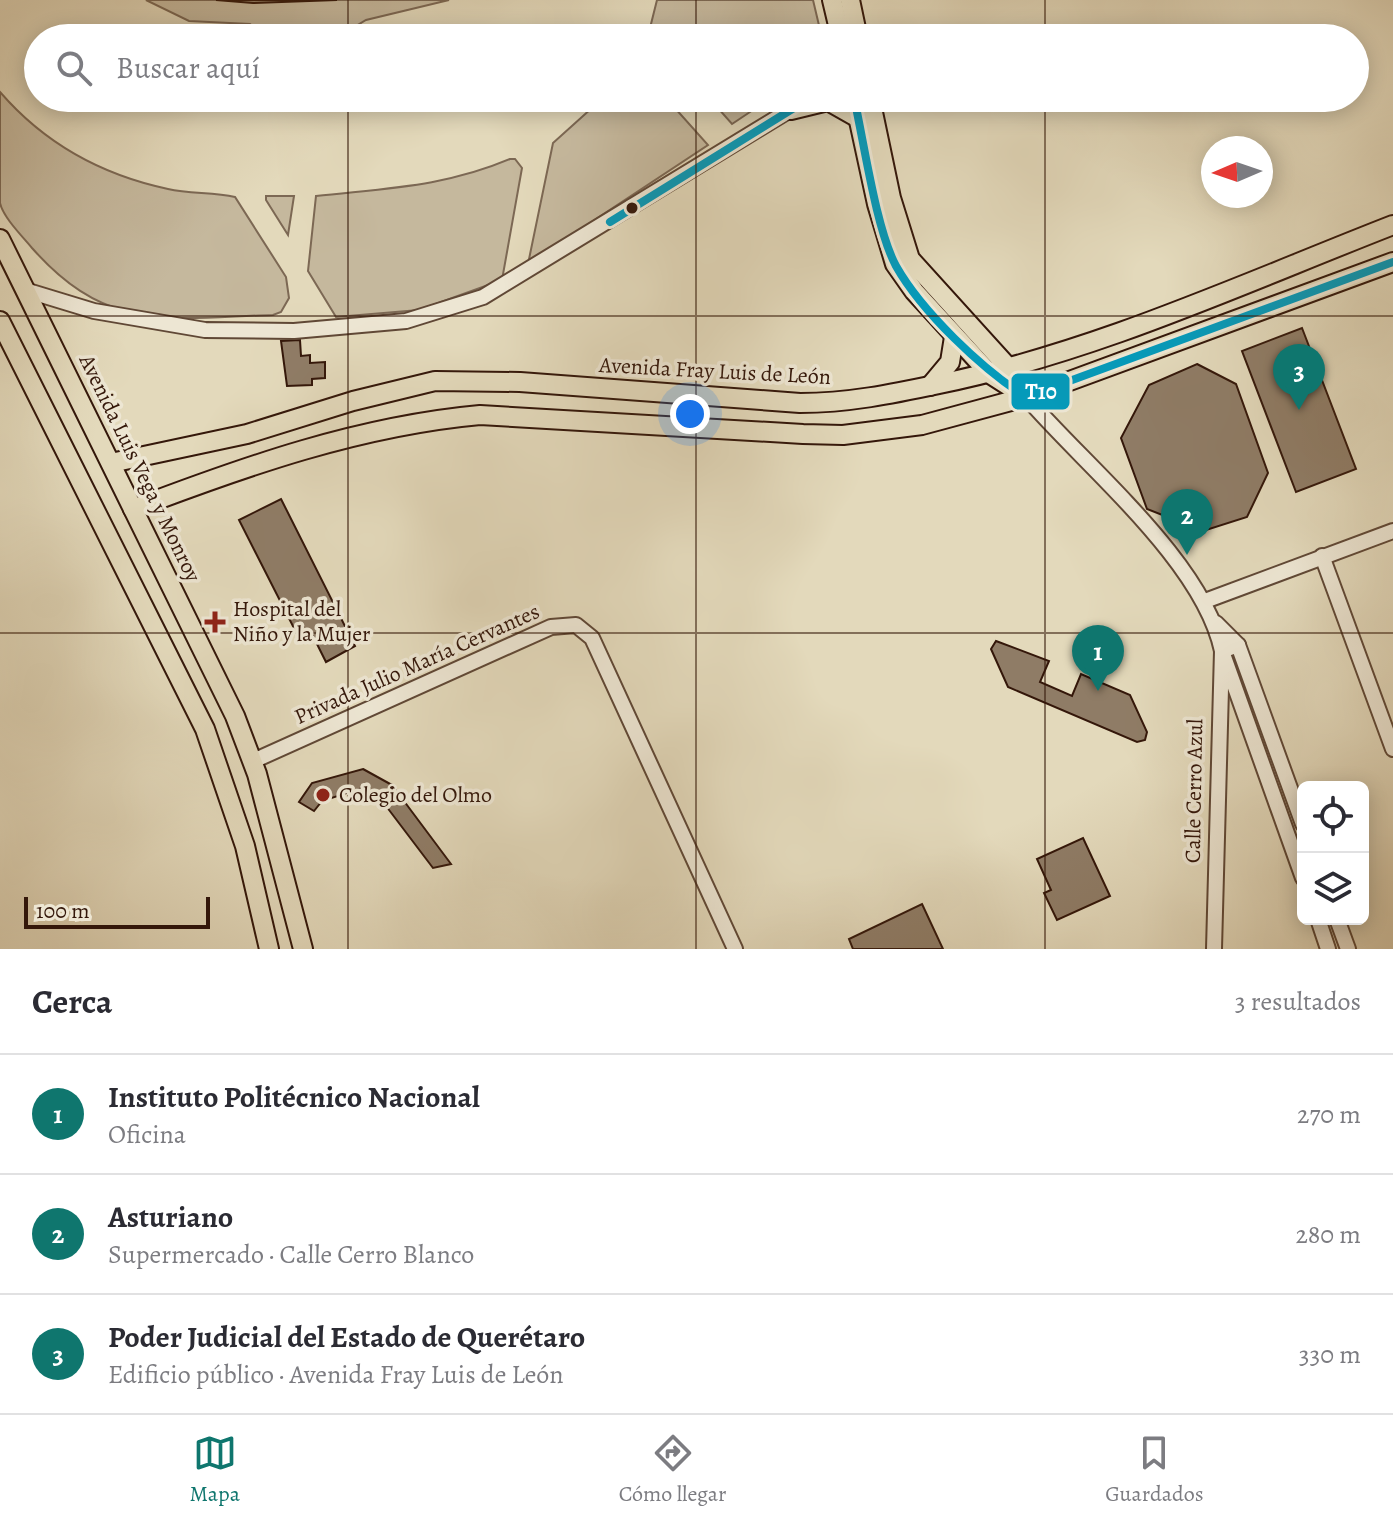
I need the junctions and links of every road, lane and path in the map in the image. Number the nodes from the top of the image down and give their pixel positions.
1 (832, 0) edge
2 (850, 0) edge
3 (838, 24) edge
4 (855, 24) edge
5 (788, 112) edge
6 (847, 112) edge
7 (857, 112) edge
8 (873, 112) edge
9 (858, 118) junction
10 (1393, 225) edge
11 (0, 239) edge
12 (1393, 262) edge
13 (25, 290) junction
14 (0, 321) edge
15 (954, 337) junction
16 (1012, 368) junction
17 (990, 374) junction
18 (930, 386) junction
19 (379, 395) junction
20 (1026, 397) junction
21 (385, 429) junction
22 (111, 463) junction
23 (133, 509) junction
24 (1393, 531) edge
25 (1322, 556) junction
26 (1205, 601) junction
27 (1216, 623) junction
28 (1238, 645) junction
29 (1222, 651) junction
30 (235, 716) junction
31 (205, 729) junction
32 (1393, 749) edge
33 (253, 761) junction
34 (1297, 807) edge
35 (1297, 861) edge
36 (1320, 925) edge
37 (1339, 925) edge
38 (269, 949) edge
39 (303, 949) edge
40 (735, 949) edge
41 (1214, 949) edge
42 (1328, 949) edge
43 (1348, 949) edge

1 - 3 main road
2 - 4 main road
5 - 13 street
6 - 9 main road
7 - 9 main road
8 - 16 main road
9 - 15 main road
10 - 16 main road, Avenida Fray Luis de León
11 - 13 main road, Avenida Luis Vega y Monroy
12 - 20 main road
13 - 22 main road, Avenida Luis Vega y Monroy
14 - 31 main road
15 - 17 main road
15 - 18 main road
16 - 17 main road, Avenida Fray Luis de León
16 - 20 main road
17 - 18 main road, Avenida Fray Luis de León
17 - 20 main road
18 - 19 main road, Avenida Fray Luis de León
19 - 21 main road
19 - 22 main road, Avenida Fray Luis de León
20 - 21 main road
20 - 26 street
21 - 23 main road
22 - 23 main road, Avenida Luis Vega y Monroy
23 - 30 main road, Avenida Luis Vega y Monroy
24 - 25 street
25 - 26 street
25 - 32 street
26 - 27 street
27 - 28 street
27 - 29 street
28 - 29 street
28 - 34 street
29 - 35 street
29 - 41 street, Calle Cerro Azul
30 - 31 main road
30 - 33 main road, Avenida Luis Vega y Monroy
31 - 38 main road
33 - 39 main road, Avenida Luis Vega y Monroy
33 - 40 street, Privada Julio María Cervantes
36 - 42 street
37 - 43 street

